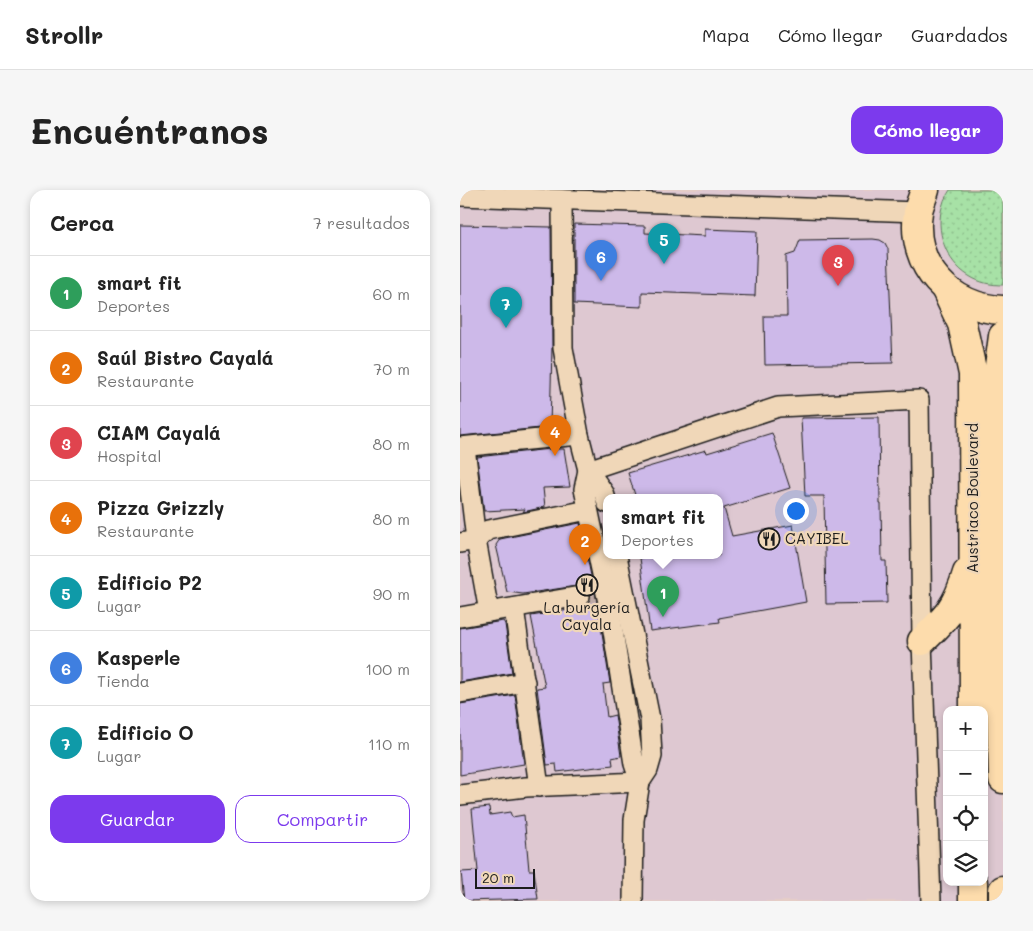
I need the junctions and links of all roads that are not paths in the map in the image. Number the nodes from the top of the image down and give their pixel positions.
1 (460, 196) edge
2 (562, 200) junction
3 (922, 201) edge
4 (946, 290) junction
5 (1003, 310) edge
6 (1003, 336) edge
7 (579, 436) junction
8 (462, 447) edge
9 (588, 470) junction
10 (604, 494) edge
11 (588, 510) junction
12 (468, 542) edge
13 (973, 550) junction
14 (616, 559) edge
15 (601, 591) junction
16 (1000, 603) edge
17 (514, 608) junction
18 (489, 612) junction
19 (460, 617) edge
20 (922, 642) junction
21 (525, 682) junction
22 (460, 693) edge
23 (974, 706) edge
24 (1003, 779) edge
25 (640, 782) junction
26 (539, 786) junction
27 (460, 795) edge
28 (974, 886) edge
29 (1003, 890) edge
30 (633, 901) edge
31 (931, 901) edge
32 (973, 901) edge
33 (1003, 901) edge

1 - 2 street
2 - 3 street
2 - 7 street
3 - 4 main road
4 - 5 main road
4 - 13 main road, Austriaco Boulevard
6 - 16 main road, Austriaco Boulevard
7 - 8 street
7 - 9 street
8 - 12 street
9 - 10 street
9 - 11 street
9 - 20 street
11 - 12 street
11 - 15 street
12 - 18 street
13 - 20 main road
13 - 23 main road, Austriaco Boulevard
14 - 15 street
15 - 17 street
15 - 25 street
16 - 24 main road, Austriaco Boulevard
17 - 18 street
17 - 21 street
18 - 19 street
20 - 31 street
21 - 22 street
21 - 26 street
25 - 26 street
25 - 30 street
26 - 27 street
28 - 32 main road
29 - 33 main road

